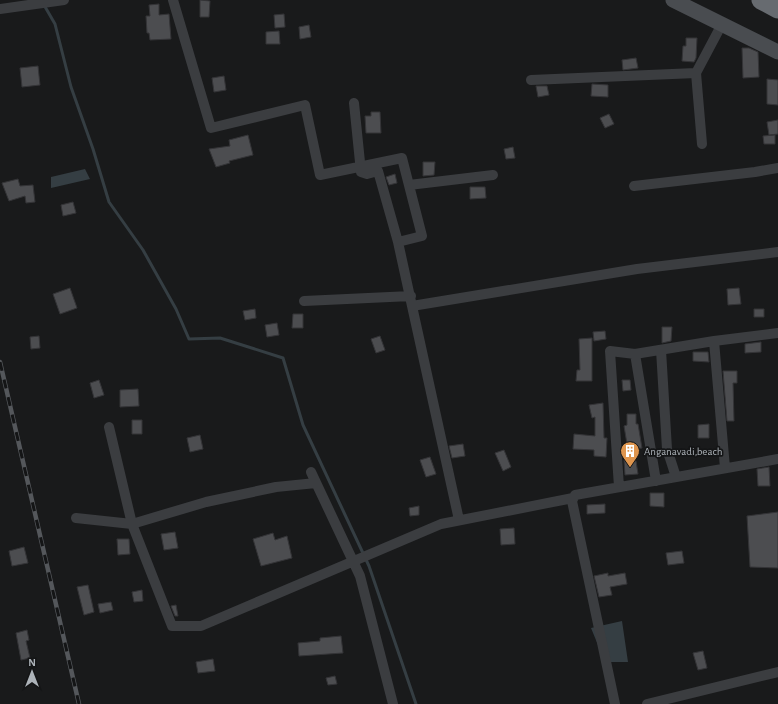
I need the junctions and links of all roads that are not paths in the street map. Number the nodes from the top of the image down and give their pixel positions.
1 (64, 0) edge
2 (173, 0) edge
3 (672, 0) edge
4 (761, 0) edge
5 (0, 9) edge
6 (778, 9) edge
7 (722, 24) junction
8 (778, 52) edge
9 (696, 73) junction
10 (531, 80) dead end
11 (354, 103) dead end
12 (702, 144) dead end
13 (361, 166) junction
14 (778, 168) edge
15 (493, 175) dead end
16 (409, 185) junction
17 (634, 186) dead end
18 (398, 242) junction
19 (778, 252) edge
20 (304, 301) dead end
21 (412, 301) junction
22 (778, 332) edge
23 (714, 341) junction
24 (661, 350) junction
25 (635, 354) junction
26 (109, 427) dead end
27 (778, 459) edge
28 (725, 468) junction
29 (310, 472) dead end
30 (676, 477) junction
31 (656, 481) junction
32 (316, 483) junction
33 (619, 488) junction
34 (573, 498) junction
35 (76, 518) dead end
36 (459, 520) junction
37 (132, 524) junction
38 (353, 562) junction
39 (778, 672) edge
40 (393, 704) edge
41 (615, 704) edge
42 (646, 704) edge

1 - 5 street
2 - 13 street
3 - 7 street
4 - 6 highway
7 - 8 street
7 - 9 street
9 - 10 street
9 - 12 street
11 - 13 street
13 - 16 street
13 - 18 street
14 - 17 street
15 - 16 street
16 - 18 street
18 - 21 street
19 - 21 street
20 - 21 street
21 - 36 street
22 - 23 street
23 - 24 street
23 - 28 street
24 - 25 street
24 - 30 street
25 - 31 street
25 - 33 street
26 - 37 street
27 - 28 street
28 - 30 street
29 - 32 street
30 - 31 street
31 - 33 street
32 - 37 street
32 - 38 street
33 - 34 street
34 - 36 street
34 - 41 street
35 - 37 street
36 - 38 street
37 - 38 street
38 - 40 street
39 - 42 street

